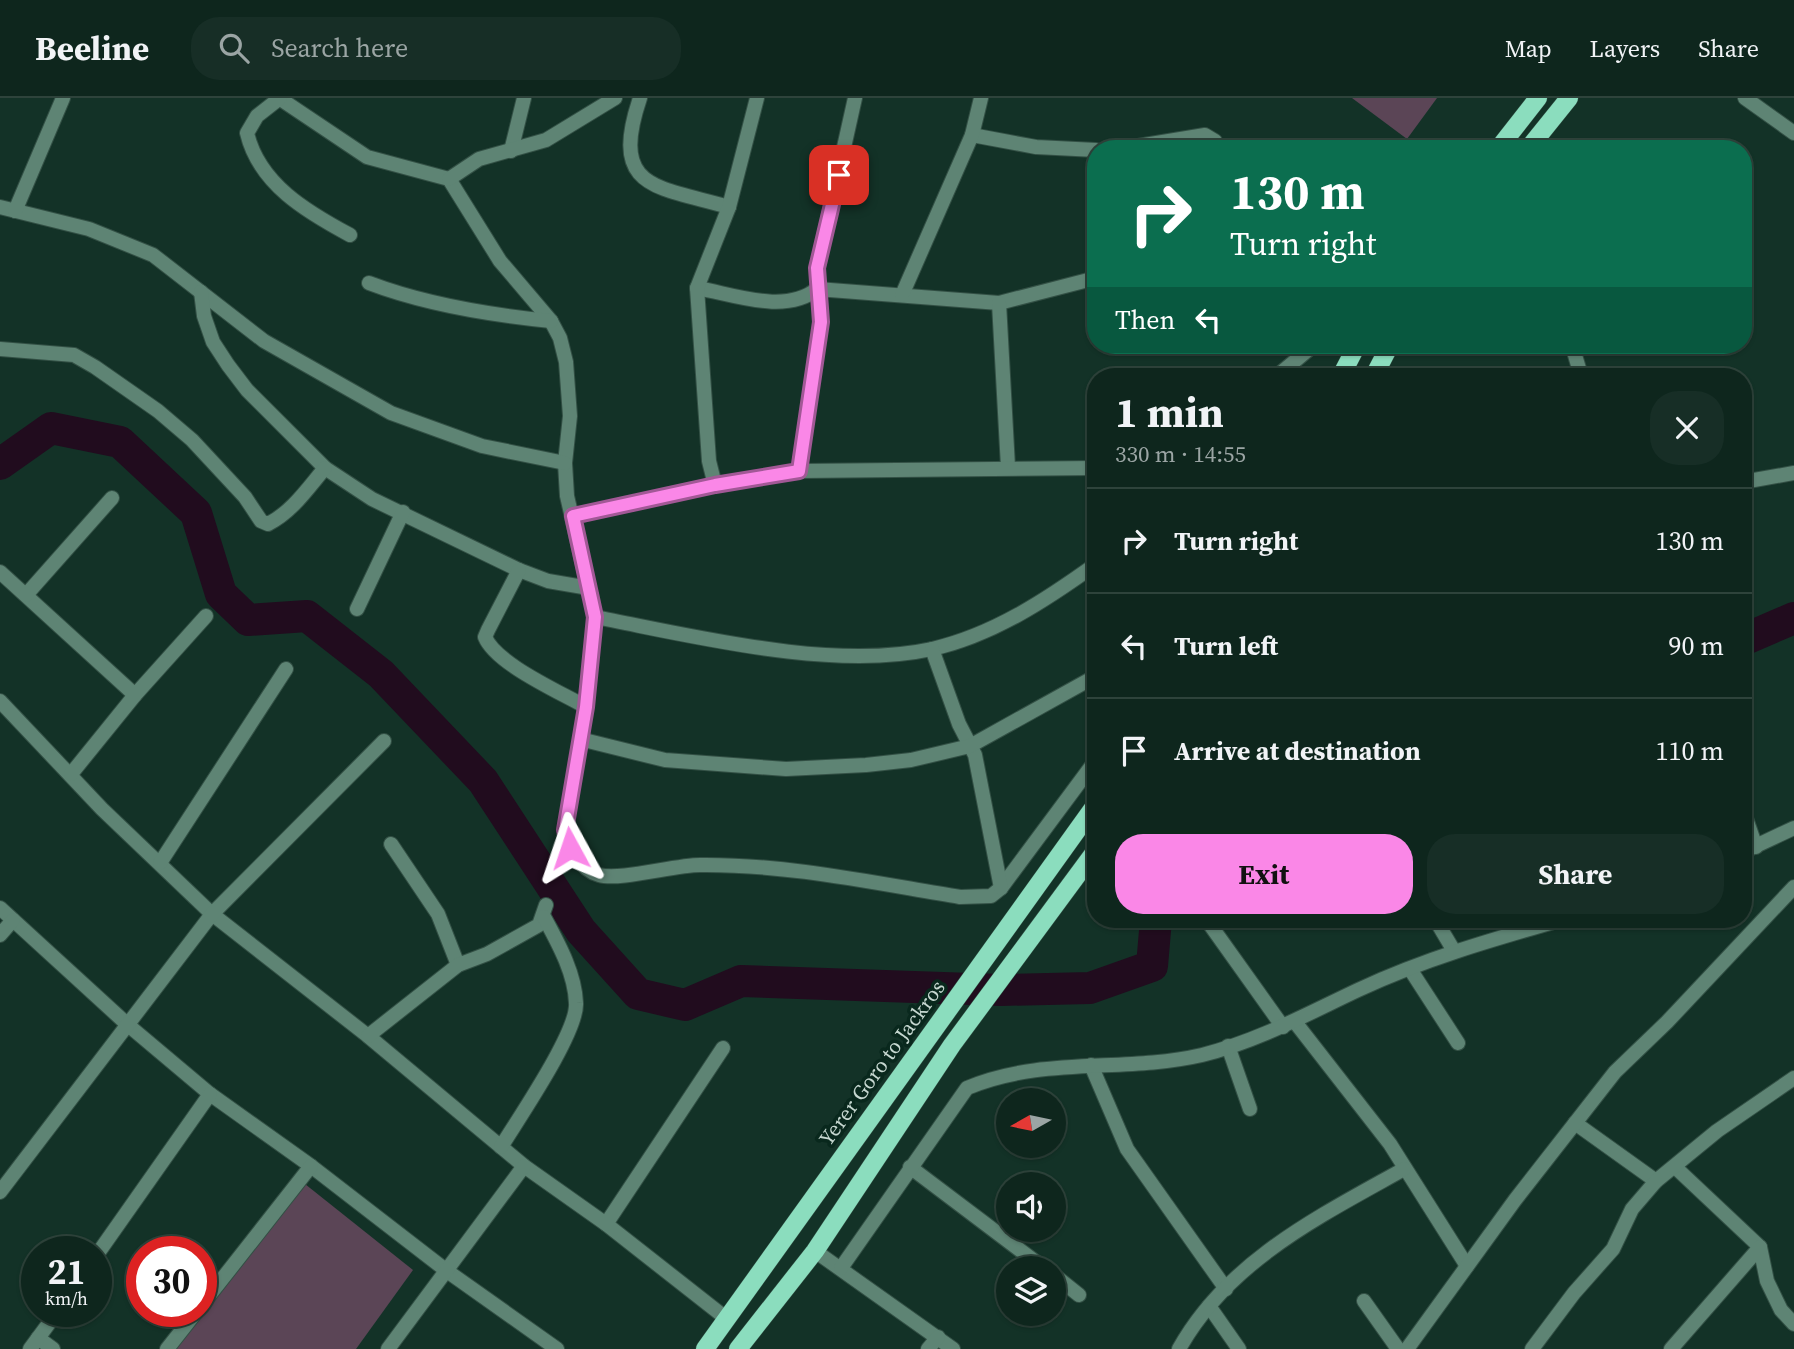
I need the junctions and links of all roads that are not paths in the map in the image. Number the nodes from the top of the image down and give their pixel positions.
1 (63, 98) edge
2 (279, 98) edge
3 (524, 98) edge
4 (615, 98) edge
5 (640, 98) edge
6 (757, 98) edge
7 (855, 98) edge
8 (981, 98) edge
9 (1538, 98) edge
10 (1569, 98) edge
11 (1745, 98) edge
12 (1794, 133) edge
13 (972, 135) junction
14 (1175, 140) edge
15 (1213, 140) edge
16 (1505, 140) edge
17 (1535, 140) edge
18 (1087, 150) edge
19 (511, 151) junction
20 (449, 179) junction
21 (729, 207) junction
22 (7, 209) edge
23 (350, 235) dead end
24 (1087, 280) edge
25 (369, 283) dead end
26 (697, 288) junction
27 (817, 289) junction
28 (201, 292) junction
29 (902, 295) junction
30 (999, 303) junction
31 (551, 321) junction
32 (0, 349) edge
33 (1303, 354) edge
34 (1287, 368) edge
35 (565, 463) junction
36 (1008, 467) junction
37 (325, 468) junction
38 (1087, 468) edge
39 (799, 471) junction
40 (1794, 473) edge
41 (1752, 480) edge
42 (715, 485) junction
43 (112, 498) dead end
44 (403, 512) junction
45 (573, 516) junction
46 (519, 570) junction
47 (1087, 570) edge
48 (0, 572) edge
49 (590, 588) junction
50 (26, 594) junction
51 (357, 609) dead end
52 (206, 616) dead end
53 (595, 617) junction
54 (932, 649) junction
55 (286, 670) dead end
56 (1087, 681) edge
57 (135, 695) junction
58 (0, 701) edge
59 (586, 707) junction
60 (580, 739) junction
61 (384, 741) dead end
62 (971, 746) junction
63 (1087, 772) edge
64 (71, 774) junction
65 (1087, 817) edge
66 (1794, 828) edge
67 (391, 844) dead end
68 (1752, 848) edge
69 (1087, 861) edge
70 (160, 863) junction
71 (1794, 887) edge
72 (1001, 888) junction
73 (0, 908) edge
74 (212, 914) junction
75 (13, 920) junction
76 (1213, 928) edge
77 (1440, 928) edge
78 (1533, 928) edge
79 (0, 935) edge
80 (1454, 951) junction
81 (457, 965) junction
82 (1410, 969) junction
83 (128, 1025) junction
84 (1289, 1025) junction
85 (368, 1035) junction
86 (1458, 1043) dead end
87 (1228, 1046) junction
88 (723, 1048) dead end
89 (1091, 1065) junction
90 (1794, 1078) edge
91 (210, 1094) junction
92 (1250, 1110) dead end
93 (1575, 1122) junction
94 (501, 1147) junction
95 (312, 1166) junction
96 (524, 1166) junction
97 (910, 1167) junction
98 (1675, 1167) junction
99 (1404, 1169) junction
100 (1656, 1181) junction
101 (0, 1192) edge
102 (606, 1224) junction
103 (110, 1236) edge
104 (1760, 1247) junction
105 (815, 1251) junction
106 (1028, 1256) edge
107 (1467, 1266) junction
108 (841, 1268) junction
109 (447, 1271) junction
110 (1066, 1284) edge
111 (217, 1286) edge
112 (1226, 1289) junction
113 (1079, 1294) dead end
114 (1364, 1301) dead end
115 (1209, 1306) junction
116 (727, 1319) junction
117 (1794, 1324) edge
118 (46, 1327) edge
119 (184, 1327) edge
120 (937, 1337) junction
121 (34, 1343) edge
122 (537, 1343) edge
123 (746, 1346) edge
124 (53, 1349) edge
125 (167, 1349) edge
126 (388, 1349) edge
127 (558, 1349) edge
128 (705, 1349) edge
129 (928, 1349) edge
130 (953, 1349) edge
131 (1179, 1349) edge
132 (1239, 1349) edge
133 (1398, 1349) edge
134 (1407, 1349) edge
135 (1532, 1349) edge
136 (1671, 1349) edge

1 - 22 street
2 - 20 street
2 - 23 street
3 - 19 street
4 - 19 street
5 - 21 street
6 - 21 street
7 - 27 street
8 - 13 street
9 - 16 main road
10 - 17 main road
11 - 12 street
13 - 18 street
13 - 29 street
14 - 15 street
19 - 20 street
20 - 31 street
21 - 26 street
22 - 28 street
24 - 30 street
25 - 31 street
26 - 27 street
26 - 42 street
27 - 29 street
27 - 39 street
28 - 35 street
28 - 37 street
29 - 30 street
30 - 36 street
31 - 35 street
32 - 37 street
33 - 34 street
35 - 45 street
36 - 38 street
36 - 39 street
37 - 44 street
39 - 42 street
40 - 41 street
42 - 45 street
43 - 50 street
44 - 46 street
44 - 51 street
45 - 49 street
46 - 49 street
46 - 59 street
47 - 54 street
48 - 50 street
49 - 53 street
50 - 57 street
52 - 57 street
53 - 54 street
53 - 59 street
54 - 62 street
55 - 70 street
56 - 62 street
57 - 64 street
58 - 64 street
59 - 60 street
60 - 62 street
60 - 72 street
61 - 74 street
62 - 72 street
63 - 72 street
64 - 70 street
65 - 116 main road, Yerer Goro to Jackros
66 - 68 street
67 - 81 street
69 - 105 main road
70 - 74 street
71 - 93 street
73 - 75 street
74 - 83 street
74 - 85 street
75 - 79 street
75 - 83 street
76 - 84 street
77 - 80 street
78 - 80 street
80 - 82 street
81 - 85 street
81 - 94 street
82 - 84 street
82 - 86 street
83 - 91 street
83 - 101 street
84 - 87 street
84 - 99 street
85 - 94 street
87 - 89 street
87 - 92 street
88 - 102 street
89 - 97 street
89 - 112 street
90 - 98 street
91 - 95 street
91 - 103 street
93 - 100 street
93 - 107 street
94 - 96 street
95 - 109 street
95 - 111 street
96 - 102 street
96 - 109 street
97 - 106 street
97 - 108 street
98 - 100 street
98 - 104 street
99 - 107 street
99 - 112 street
100 - 135 street
102 - 116 street
104 - 117 street
104 - 136 street
105 - 108 street
105 - 123 main road
107 - 134 street
108 - 120 street
109 - 122 street
109 - 126 street
110 - 113 street
112 - 115 street
114 - 133 street
115 - 131 street
115 - 132 street
116 - 128 main road, Yerer Goro to Jackros
118 - 121 street
119 - 125 street
120 - 129 street
120 - 130 street
121 - 124 street
122 - 127 street

